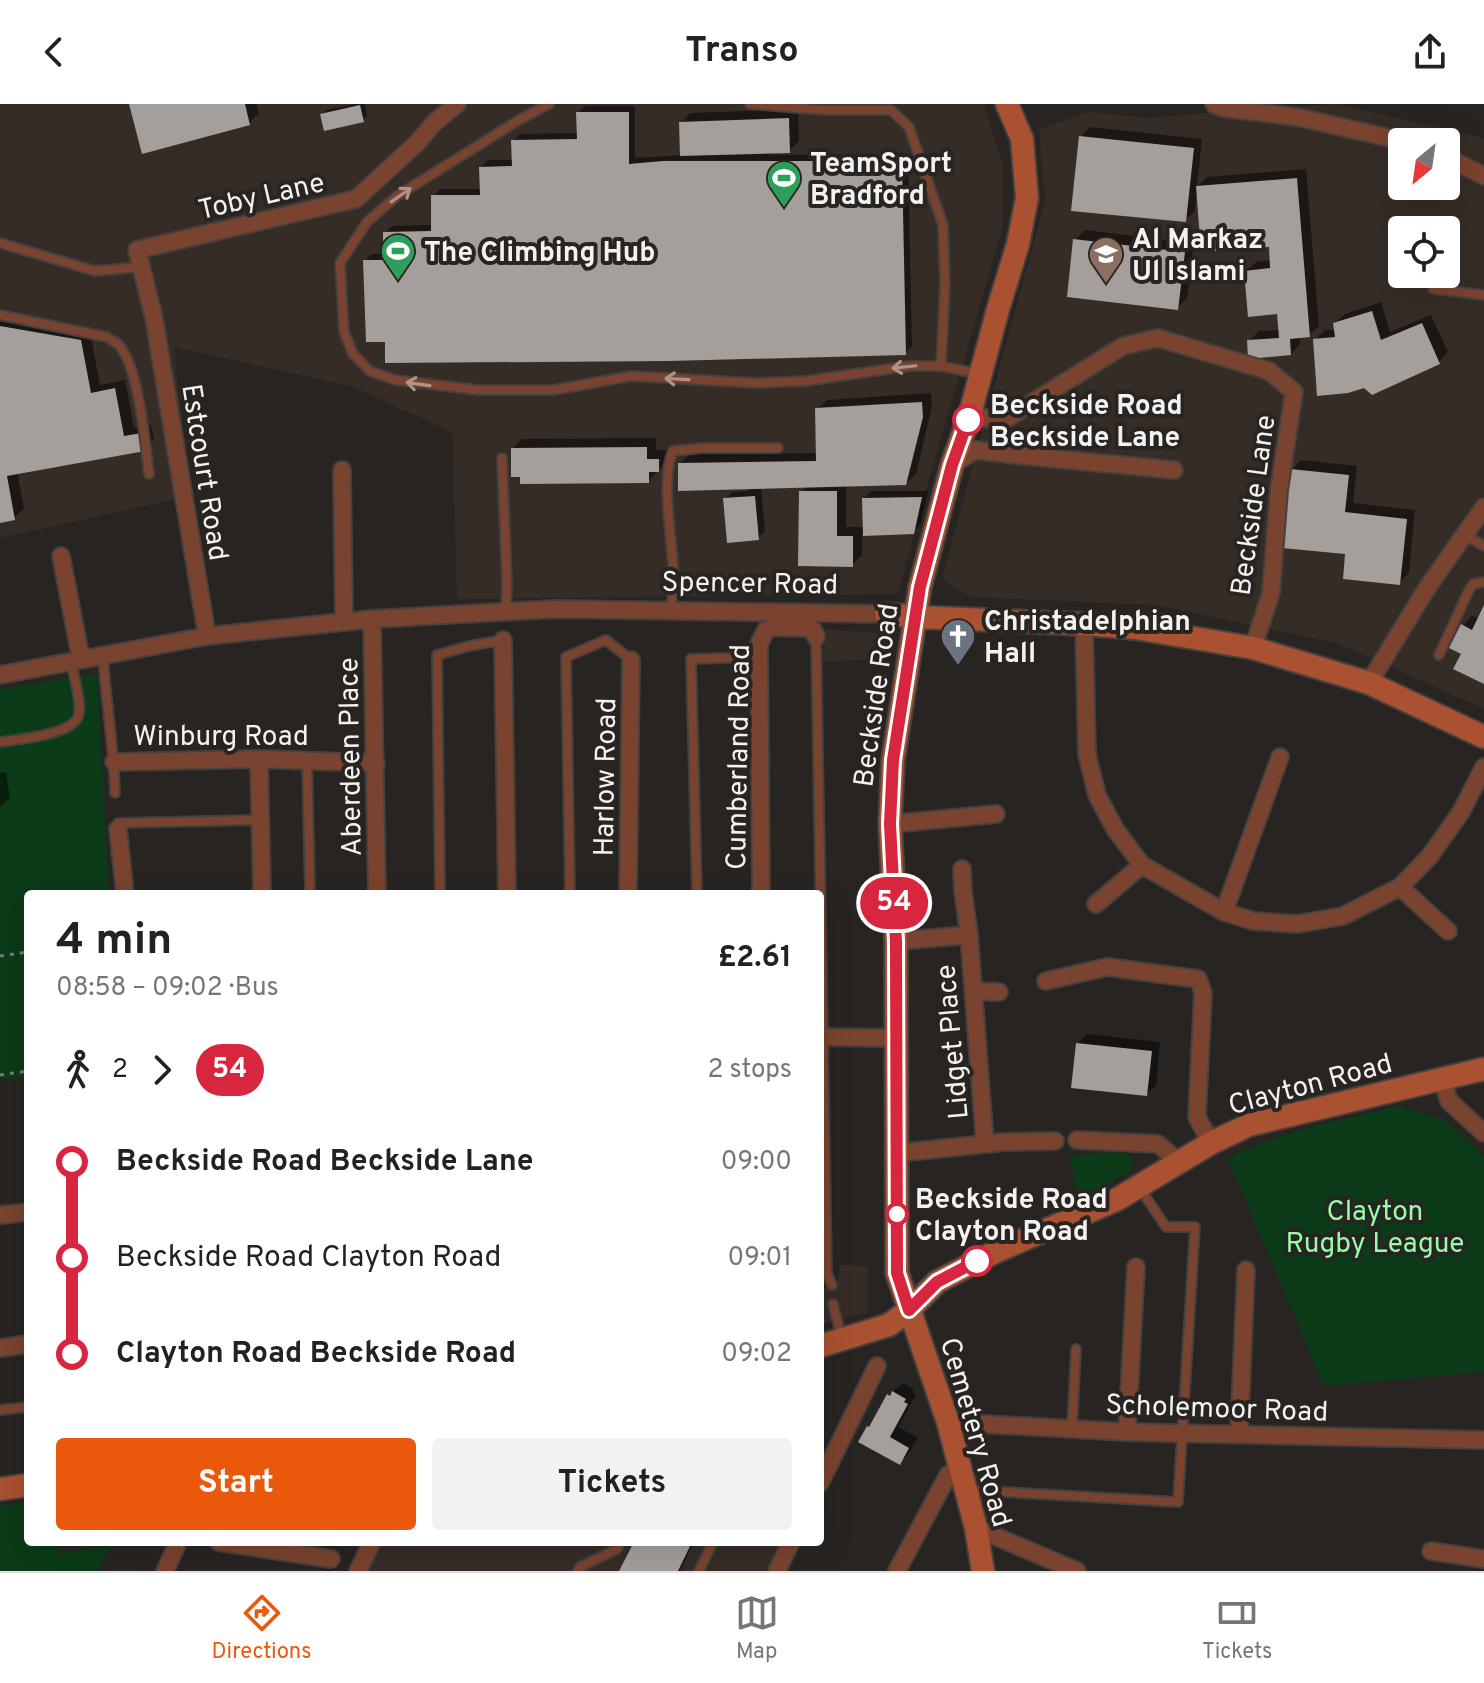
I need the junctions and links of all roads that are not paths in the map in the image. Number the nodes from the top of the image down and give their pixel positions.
1 (457, 104) edge
2 (549, 104) edge
3 (750, 104) edge
4 (1007, 104) edge
5 (1214, 104) edge
6 (1388, 138) edge
7 (1460, 164) edge
8 (1484, 176) edge
9 (0, 243) edge
10 (141, 267) junction
11 (1433, 289) dead end
12 (1484, 295) edge
13 (0, 315) edge
14 (941, 366) junction
15 (981, 374) junction
16 (970, 414) junction
17 (778, 448) dead end
18 (502, 458) dead end
19 (952, 465) junction
20 (342, 470) dead end
21 (1174, 470) dead end
22 (149, 474) dead end
23 (1484, 507) edge
24 (1464, 535) junction
25 (1484, 546) edge
26 (61, 556) dead end
27 (1484, 582) edge
28 (671, 611) junction
29 (506, 612) junction
30 (886, 614) joint
31 (916, 617) junction
32 (372, 619) junction
33 (344, 622) junction
34 (1084, 624) junction
35 (207, 636) junction
36 (816, 637) joint
37 (503, 640) joint
38 (1253, 648) junction
39 (103, 655) junction
40 (1439, 655) dead end
41 (759, 657) junction
42 (76, 660) junction
43 (631, 660) joint
44 (0, 675) edge
45 (1369, 683) junction
46 (1484, 737) edge
47 (0, 742) edge
48 (1280, 757) dead end
49 (259, 759) junction
50 (307, 760) junction
51 (114, 762) junction
52 (376, 763) junction
53 (1484, 767) edge
54 (115, 793) dead end
55 (996, 814) dead end
56 (260, 820) junction
57 (890, 824) junction
58 (118, 829) joint
59 (1142, 865) junction
60 (962, 869) dead end
61 (1400, 887) junction
62 (125, 890) edge
63 (262, 890) edge
64 (310, 890) edge
65 (377, 890) edge
66 (440, 890) edge
67 (507, 890) edge
68 (570, 890) edge
69 (628, 890) edge
70 (697, 890) edge
71 (761, 890) edge
72 (820, 890) edge
73 (1096, 904) dead end
74 (1224, 912) junction
75 (1448, 931) dead end
76 (969, 935) junction
77 (896, 941) junction
78 (1046, 981) dead end
79 (974, 991) junction
80 (999, 992) dead end
81 (824, 1037) edge
82 (897, 1038) junction
83 (1484, 1069) edge
84 (1442, 1079) junction
85 (1484, 1133) edge
86 (1077, 1140) dead end
87 (1055, 1141) dead end
88 (1211, 1143) junction
89 (985, 1144) junction
90 (898, 1153) junction
91 (1179, 1162) junction
92 (1138, 1186) junction
93 (24, 1212) edge
94 (0, 1215) edge
95 (1136, 1267) dead end
96 (1246, 1270) dead end
97 (824, 1274) edge
98 (832, 1285) dead end
99 (833, 1304) dead end
100 (909, 1310) junction
101 (842, 1341) junction
102 (24, 1345) edge
103 (824, 1345) edge
104 (0, 1348) edge
105 (1076, 1349) dead end
106 (877, 1366) dead end
107 (24, 1407) edge
108 (0, 1410) edge
109 (948, 1422) junction
110 (1072, 1428) junction
111 (1127, 1432) junction
112 (1182, 1433) junction
113 (1239, 1434) junction
114 (1484, 1440) edge
115 (961, 1467) junction
116 (824, 1475) edge
117 (24, 1486) edge
118 (0, 1489) edge
119 (966, 1489) junction
120 (976, 1528) junction
121 (176, 1546) edge
122 (245, 1546) edge
123 (370, 1546) edge
124 (618, 1546) edge
125 (711, 1546) edge
126 (789, 1546) edge
127 (1431, 1551) dead end
128 (331, 1559) dead end
129 (1484, 1559) edge
130 (165, 1571) edge
131 (358, 1571) edge
132 (578, 1571) edge
133 (699, 1571) edge
134 (777, 1571) edge
135 (897, 1571) edge
136 (983, 1571) edge
137 (1077, 1571) edge

1 - 10 street, Toby Lane
14 -> 2 lane
3 - 14 lane
4 - 15 street, Beckside Road
5 - 6 street
7 - 8 street
9 - 10 lane
10 - 35 street, Estcourt Road
11 - 12 lane
13 - 22 lane
14 - 15 lane
15 - 16 street, Beckside Road
16 - 19 street, Beckside Road
16 - 38 street, Beckside Lane
17 - 28 lane
18 - 29 lane
19 - 21 street
19 - 31 street, Beckside Road
20 - 33 street
23 - 24 street
24 - 25 lane
24 - 45 street
26 - 42 street
27 - 40 lane
28 - 29 street, Spencer Road
28 - 30 street, Spencer Road
29 - 32 street, Spencer Road
30 - 31 street, Spencer Road
31 - 34 street, Spencer Road
31 - 57 street, Beckside Road
32 - 33 street, Spencer Road
32 - 52 street, Aberdeen Place
33 - 35 street, Spencer Road
34 - 38 street, Spencer Road
34 - 59 street
35 - 39 street, Spencer Road
36 - 41 street, Cumberland Road
36 - 72 lane
37 - 66 lane
37 - 67 street
38 - 45 street, Spencer Road
39 - 42 street, Spencer Road
39 - 51 lane
41 - 70 lane
41 - 71 street, Cumberland Road
42 - 44 street, Spencer Road
42 - 47 lane
43 - 68 lane
43 - 69 street, Harlow Road
45 - 46 street, Spencer Road
48 - 74 street
49 - 50 street, Winburg Road
49 - 51 street, Winburg Road
49 - 56 street
50 - 52 street, Winburg Road
50 - 64 lane
51 - 54 lane
52 - 65 street, Aberdeen Place
53 - 61 street
55 - 57 street
56 - 58 lane
56 - 63 street
57 - 77 street, Beckside Road
58 - 62 street
59 - 73 street
59 - 74 street
60 - 76 street, Lidget Place
61 - 74 street
61 - 75 street
76 - 77 street, Lidget Place
76 - 79 street, Lidget Place
77 - 82 street, Beckside Road
78 - 88 street
79 - 80 street
79 - 89 street, Lidget Place
81 - 82 street
82 - 90 street, Beckside Road
83 - 84 street, Clayton Road
84 - 85 street
84 - 88 street, Clayton Road
86 - 91 street
87 - 89 street
88 - 91 street, Clayton Road
89 - 90 street
90 - 100 street, Beckside Road
91 - 92 street, Clayton Road
92 - 100 street, Clayton Road
92 - 112 lane
93 - 94 street
95 - 111 street
96 - 113 street
97 - 98 lane
99 - 101 lane
100 - 101 street, Clayton Road
100 - 109 street, Cemetery Road
101 - 103 street, Clayton Road
102 - 104 street
105 - 110 lane
106 - 116 street
107 - 108 lane
109 - 110 street, Scholemoor Road
109 - 115 street, Cemetery Road
110 - 111 street, Scholemoor Road
111 - 112 street, Scholemoor Road
112 - 113 street, Scholemoor Road
112 - 119 lane
113 - 114 street, Scholemoor Road
115 - 119 street, Cemetery Road
115 - 135 street
117 - 118 street
119 - 120 street, Cemetery Road
120 - 136 street, Cemetery Road
120 - 137 street
121 - 130 street
122 - 128 street
123 - 131 street
124 - 132 lane
125 - 133 lane
126 - 134 street
127 - 129 street

